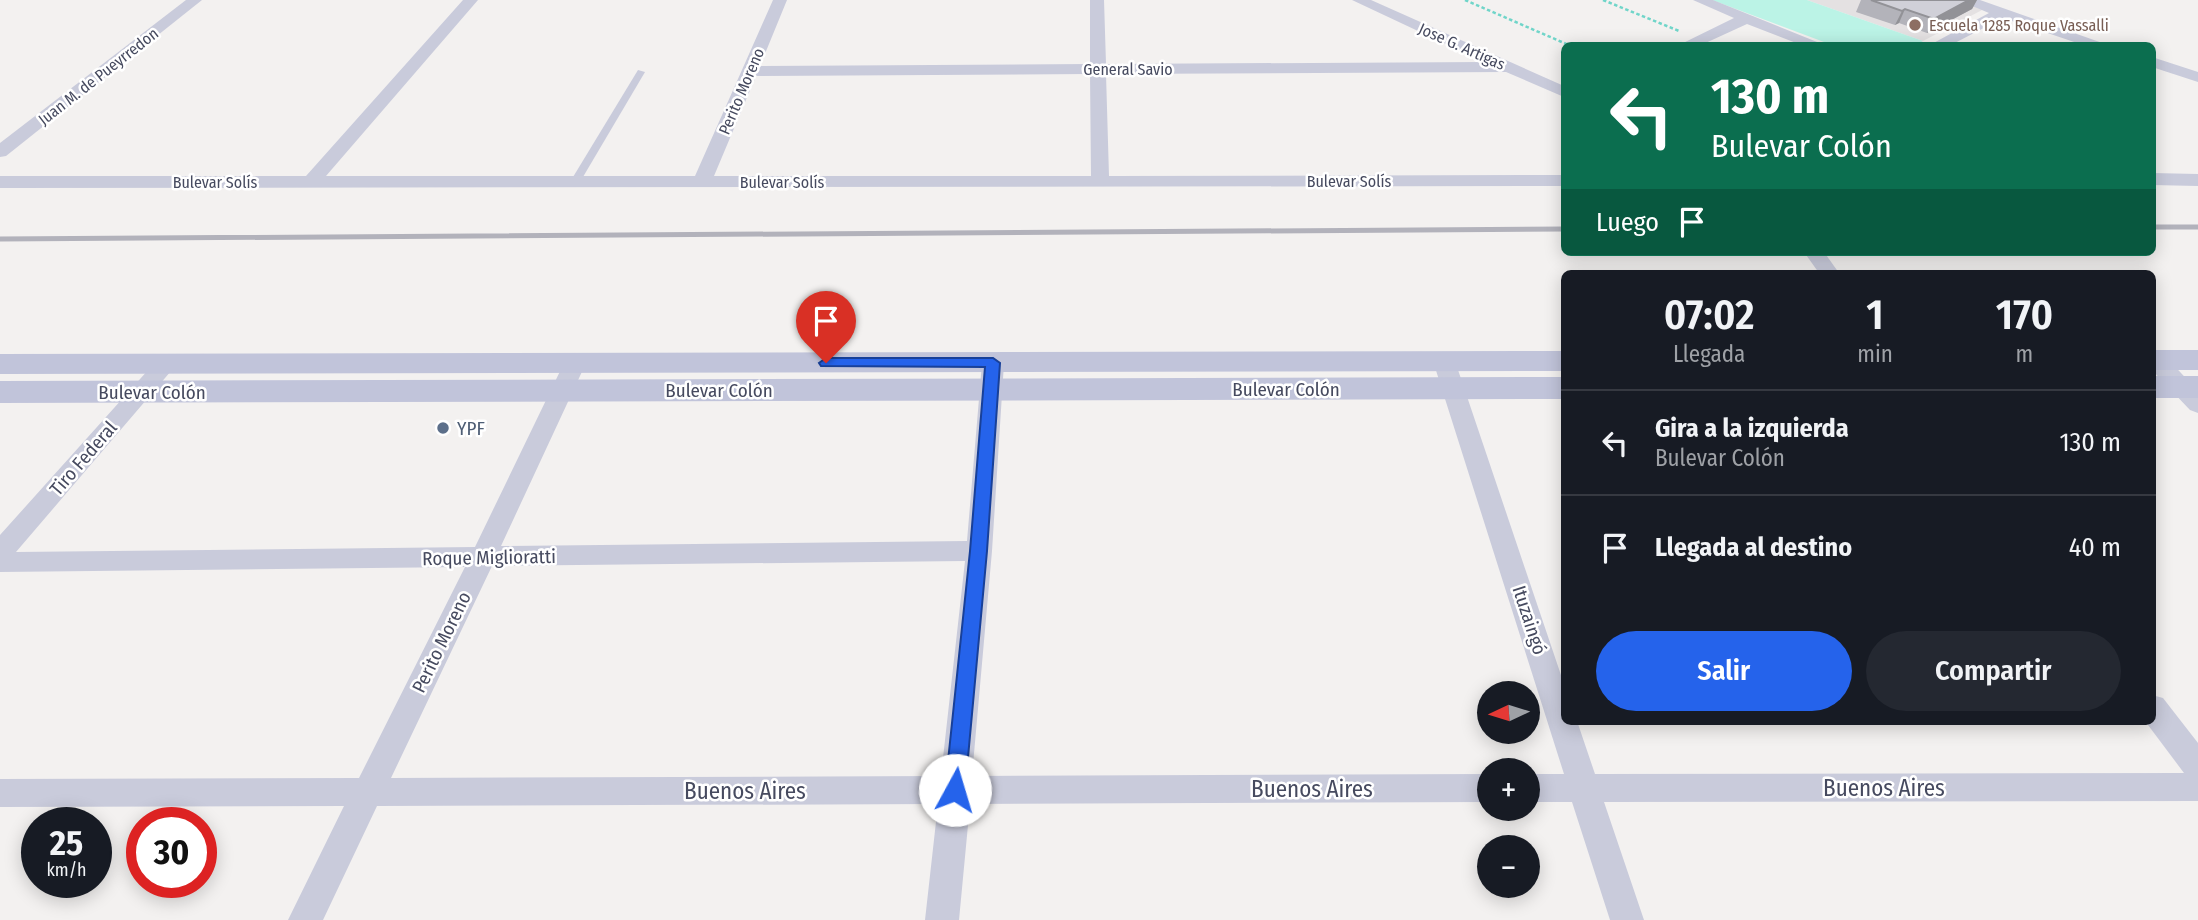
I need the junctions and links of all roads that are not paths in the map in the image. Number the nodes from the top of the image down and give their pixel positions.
1 (195, 0) edge
2 (471, 0) edge
3 (779, 0) edge
4 (1097, 0) edge
5 (1359, 0) edge
6 (1700, 0) edge
7 (1965, 0) edge
8 (2003, 12) junction
9 (1747, 18) junction
10 (1692, 42) edge
11 (1809, 42) edge
12 (1944, 42) edge
13 (2091, 42) edge
14 (2156, 63) edge
15 (1508, 67) junction
16 (1098, 69) junction
17 (749, 71) junction
18 (641, 72) dead end
19 (2198, 77) edge
20 (1561, 91) edge
21 (0, 131) edge
22 (25, 132) junction
23 (0, 152) edge
24 (2156, 178) edge
25 (2198, 180) edge
26 (1100, 181) junction
27 (1561, 181) edge
28 (0, 182) edge
29 (311, 182) junction
30 (575, 182) junction
31 (702, 182) junction
32 (1561, 361) edge
33 (0, 364) edge
34 (166, 364) junction
35 (1449, 374) junction
36 (992, 376) junction
37 (416, 377) junction
38 (568, 377) junction
39 (1561, 388) edge
40 (0, 392) edge
41 (140, 392) junction
42 (979, 551) junction
43 (0, 552) edge
44 (483, 557) junction
45 (0, 562) edge
46 (2156, 712) edge
47 (1561, 717) edge
48 (1563, 725) edge
49 (2198, 767) edge
50 (2198, 787) edge
51 (1477, 788) edge
52 (1540, 788) edge
53 (1584, 788) junction
54 (955, 790) junction
55 (368, 792) junction
56 (0, 793) edge
57 (305, 920) edge
58 (942, 920) edge
59 (1627, 920) edge

1 - 22 street, Juan M. de Pueyrredon
2 - 29 street
3 - 17 street, Perito Moreno
4 - 16 street
5 - 15 street, Jose G. Artigas
6 - 9 street
7 - 8 street
8 - 12 street
8 - 13 street
9 - 10 street
9 - 11 street
14 - 19 street
15 - 16 street, General Savio
15 - 20 street, Jose G. Artigas
16 - 17 street, General Savio
16 - 26 street
17 - 31 street, Perito Moreno
18 - 30 lane
21 - 22 street
22 - 23 street, Juan M. de Pueyrredon
24 - 25 street
26 - 27 street, Bulevar Solís
26 - 31 street, Bulevar Solís
28 - 29 street, Bulevar Solís
29 - 30 street, Bulevar Solís
30 - 31 street, Bulevar Solís
32 - 35 main road, Bulevar Colón
33 - 34 main road, Bulevar Colón
34 - 37 main road, Bulevar Colón
34 - 41 street, Tiro Federal
35 - 36 main road, Bulevar Colón
35 - 39 main road, Bulevar Colón
35 - 47 street, Ituzaingó
36 - 38 main road, Bulevar Colón
36 - 42 street
37 - 38 main road, Bulevar Colón
37 - 41 main road, Bulevar Colón
38 - 44 street, Perito Moreno
40 - 41 main road, Bulevar Colón
41 - 43 street, Tiro Federal
42 - 44 street, Roque Miglioratti
42 - 54 street
44 - 45 street, Roque Miglioratti
44 - 55 street, Perito Moreno
46 - 49 street
48 - 53 street, Ituzaingó
50 - 53 street, Buenos Aires
51 - 54 street, Buenos Aires
52 - 53 street, Buenos Aires
53 - 59 street, Ituzaingó
54 - 55 street, Buenos Aires
54 - 58 street
55 - 56 street, Buenos Aires
55 - 57 street, Perito Moreno

